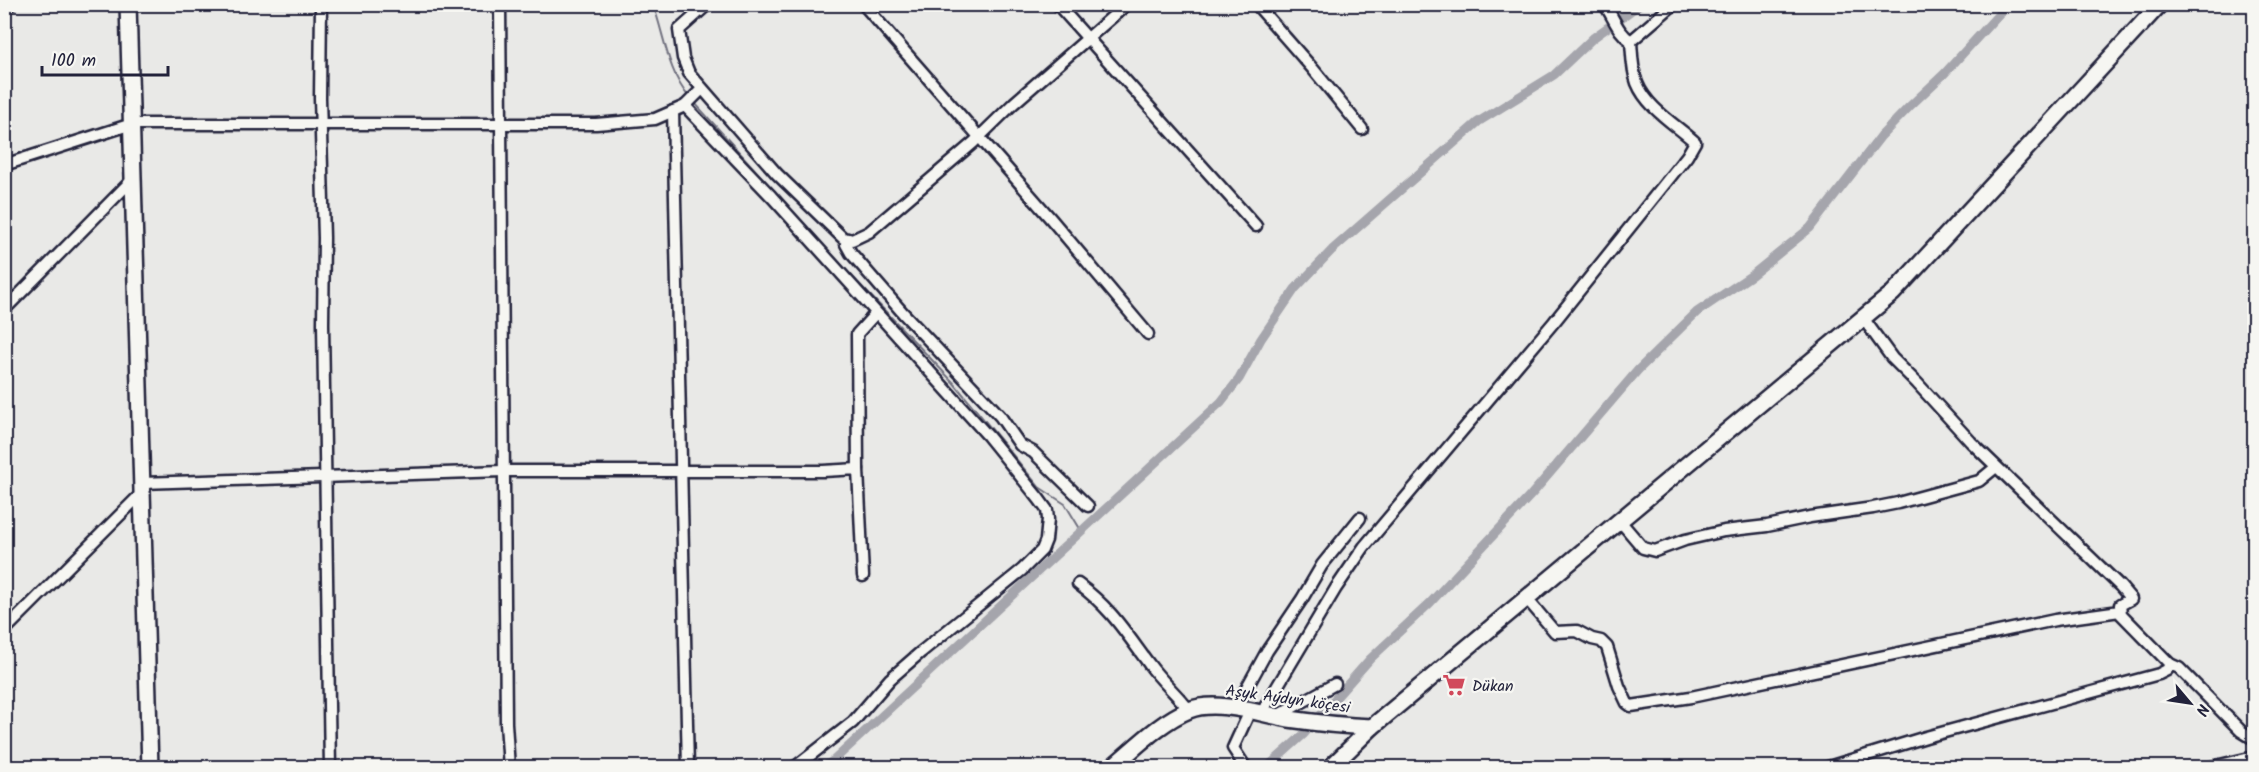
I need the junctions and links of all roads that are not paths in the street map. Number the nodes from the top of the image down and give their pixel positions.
1 (11, 4) edge
2 (128, 4) edge
3 (321, 4) edge
4 (500, 4) edge
5 (708, 4) edge
6 (863, 4) edge
7 (1057, 4) edge
8 (1127, 4) edge
9 (1256, 4) edge
10 (1604, 4) edge
11 (1674, 4) edge
12 (2160, 4) edge
13 (4, 6) edge
14 (1088, 38) junction
15 (1631, 41) junction
16 (700, 91) junction
17 (686, 105) junction
18 (673, 111) junction
19 (502, 123) junction
20 (132, 124) junction
21 (320, 124) junction
22 (1362, 129) dead end
23 (979, 137) junction
24 (4, 165) edge
25 (133, 179) junction
26 (1256, 226) dead end
27 (848, 239) junction
28 (4, 310) edge
29 (876, 314) junction
30 (1863, 318) junction
31 (1148, 334) dead end
32 (1996, 468) junction
33 (858, 469) junction
34 (681, 470) junction
35 (503, 471) junction
36 (326, 477) junction
37 (142, 488) junction
38 (1088, 506) dead end
39 (1360, 518) dead end
40 (1620, 521) junction
41 (863, 576) dead end
42 (1078, 584) dead end
43 (1527, 599) junction
44 (2120, 611) junction
45 (4, 631) edge
46 (2170, 664) junction
47 (1335, 684) dead end
48 (1189, 710) junction
49 (1249, 711) junction
50 (1282, 717) junction
51 (1372, 727) junction
52 (2254, 739) edge
53 (2254, 757) edge
54 (150, 768) edge
55 (330, 768) edge
56 (509, 768) edge
57 (688, 768) edge
58 (794, 768) edge
59 (1111, 768) edge
60 (1246, 768) edge
61 (1330, 768) edge
62 (1825, 768) edge
63 (2207, 768) edge

1 - 13 street
2 - 20 main road
3 - 21 street
4 - 19 street
5 - 16 street
6 - 23 street
7 - 14 street
8 - 14 street
9 - 22 street
10 - 15 street
11 - 15 street
12 - 30 main road
14 - 23 street
14 - 26 street
15 - 49 street
16 - 17 street
16 - 27 street
17 - 18 street
17 - 29 street
18 - 19 street
18 - 34 street
19 - 21 street
19 - 35 street
20 - 21 street
20 - 24 street
20 - 25 main road
21 - 36 street
23 - 27 street
23 - 31 street
25 - 28 street
25 - 37 main road
27 - 38 street
29 - 33 street
29 - 58 street
30 - 32 street
30 - 40 main road
32 - 40 street
32 - 44 street
33 - 34 street
33 - 41 street
34 - 35 street
34 - 57 street
35 - 36 street
35 - 56 street
36 - 37 street
36 - 55 street
37 - 45 street
37 - 54 main road
39 - 49 street
40 - 43 main road
42 - 48 street
43 - 44 street
43 - 51 main road
44 - 46 street
46 - 52 street
46 - 62 street
47 - 50 street
48 - 49 main road, Aşyk Aýdyn köçesi
48 - 59 main road, Aşyk Aýdyn köçesi
49 - 50 main road, Aşyk Aýdyn köçesi
49 - 60 street
50 - 51 main road, Aşyk Aýdyn köçesi
51 - 61 main road
53 - 63 street

